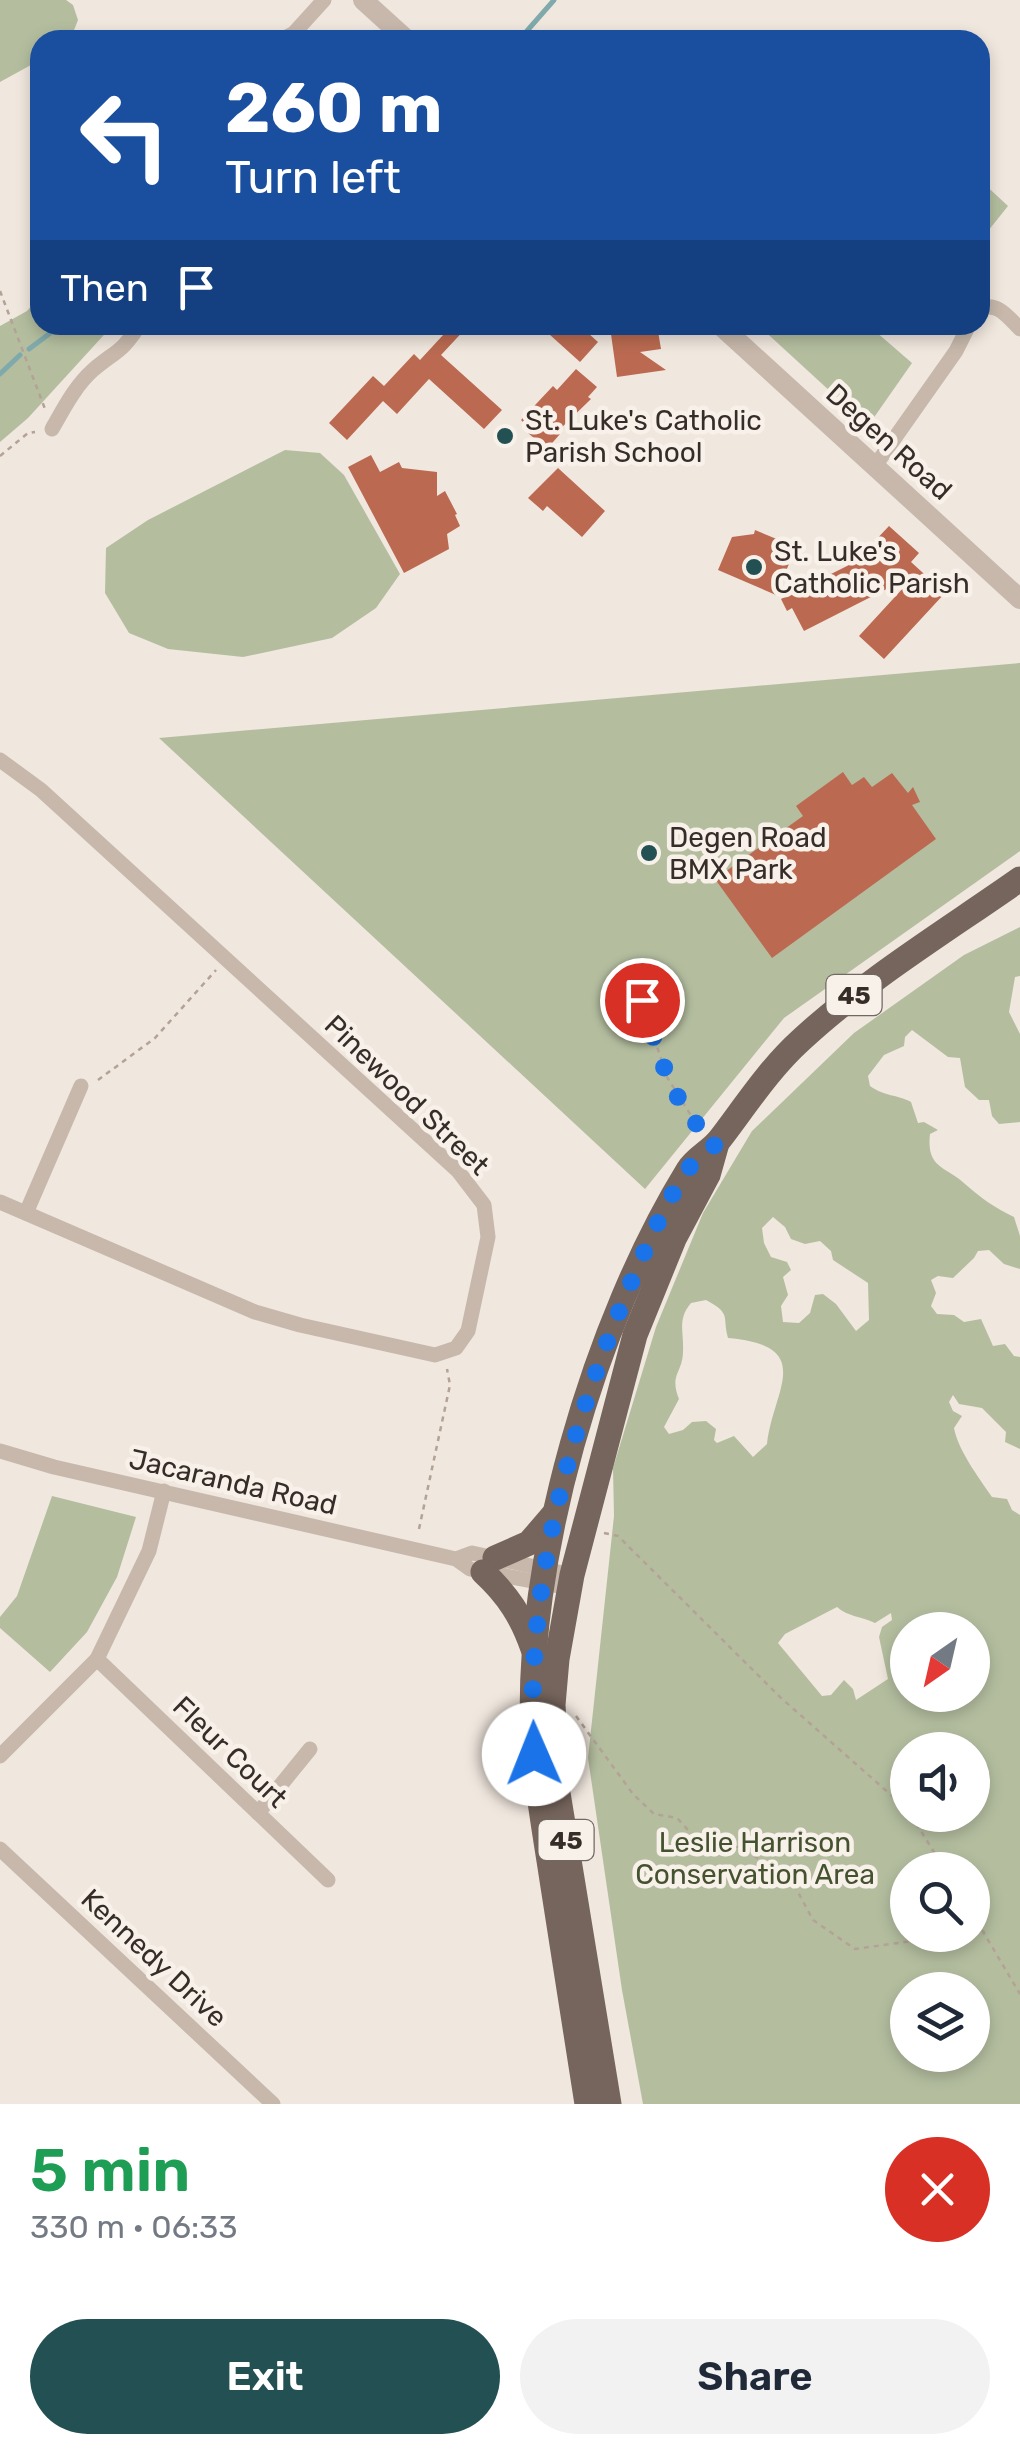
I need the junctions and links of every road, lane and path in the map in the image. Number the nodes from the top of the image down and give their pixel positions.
1 (324, 0) edge
2 (363, 0) edge
3 (297, 30) edge
4 (396, 30) edge
5 (0, 291) edge
6 (990, 306) edge
7 (1020, 328) edge
8 (133, 335) edge
9 (731, 335) edge
10 (965, 335) edge
11 (52, 430) junction
12 (0, 456) edge
13 (876, 466) junction
14 (1020, 599) edge
15 (0, 760) edge
16 (1020, 880) edge
17 (231, 963) junction
18 (642, 1000) dead end
19 (81, 1086) joint
20 (717, 1143) junction
21 (0, 1202) edge
22 (26, 1213) junction
23 (445, 1352) junction
24 (0, 1451) edge
25 (164, 1491) junction
26 (558, 1510) junction
27 (584, 1527) junction
28 (418, 1529) dead end
29 (489, 1565) junction
30 (558, 1578) junction
31 (534, 1654) junction
32 (97, 1660) junction
33 (553, 1705) junction
34 (310, 1749) dead end
35 (0, 1756) edge
36 (890, 1795) edge
37 (258, 1814) junction
38 (0, 1848) edge
39 (328, 1880) dead end
40 (990, 1942) edge
41 (890, 1944) edge
42 (1020, 1994) edge
43 (273, 2104) edge
44 (587, 2104) edge
45 (609, 2104) edge

1 - 3 street
2 - 4 street
5 - 11 path
6 - 7 street
8 - 11 street
9 - 13 street, Degen Road
10 - 13 street
11 - 12 path
13 - 14 street, Degen Road
15 - 17 street, Pinewood Street
16 - 20 main road, 45
17 - 19 path
17 - 23 street, Pinewood Street
18 - 20 path
19 - 22 street
20 - 26 main road, 45
20 - 27 main road, 45
21 - 22 street
22 - 23 street
23 - 28 path
24 - 25 street, Jacaranda Road
25 - 29 street, Jacaranda Road
25 - 32 street
26 - 29 main road
26 - 30 main road, 45
27 - 30 main road, 45
27 - 36 path
29 - 30 street, Jacaranda Road
29 - 31 main road
30 - 31 main road, 45
30 - 33 main road, 45
31 - 44 main road, 45
32 - 35 street
32 - 37 street, Fleur Court
33 - 41 path
33 - 45 main road, 45
34 - 37 street
37 - 39 street, Fleur Court
38 - 43 street, Kennedy Drive
40 - 42 path

